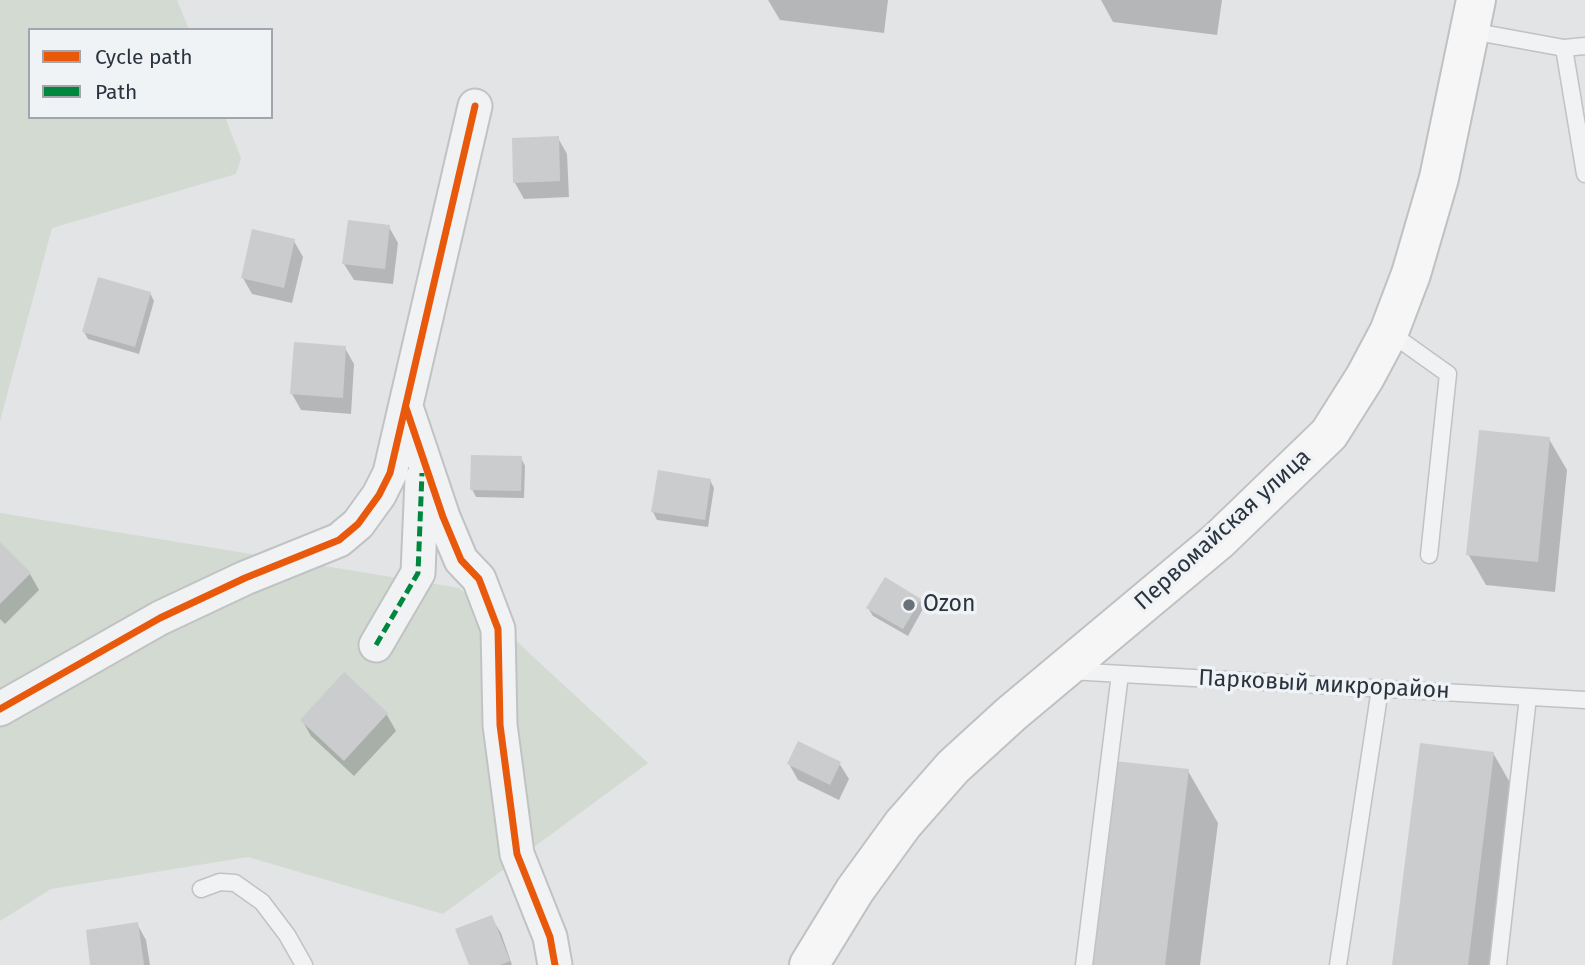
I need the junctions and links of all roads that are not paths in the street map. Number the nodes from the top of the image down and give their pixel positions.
1 (1473, 15) edge
2 (1585, 46) edge
3 (1564, 48) junction
4 (475, 106) dead end
5 (1585, 174) edge
6 (1389, 332) junction
7 (405, 405) junction
8 (423, 463) junction
9 (1429, 555) dead end
10 (376, 645) dead end
11 (1063, 670) junction
12 (1120, 674) junction
13 (1380, 689) junction
14 (1528, 697) junction
15 (1585, 700) edge
16 (0, 709) edge
17 (201, 889) dead end
18 (304, 965) edge
19 (555, 965) edge
20 (809, 965) edge
21 (1084, 965) edge
22 (1338, 965) edge
23 (1497, 965) edge

1 - 3 lane
1 - 6 main road, Первомайская улица
2 - 3 lane
3 - 5 lane
4 - 7 street
6 - 9 lane
6 - 11 main road, Первомайская улица
7 - 8 street
7 - 16 street
8 - 10 street
8 - 19 street
11 - 12 lane, Парковый микрорайон
11 - 20 main road, Первомайская улица
12 - 13 lane, Парковый микрорайон
12 - 21 lane
13 - 14 lane, Парковый микрорайон
13 - 22 lane
14 - 15 lane, Парковый микрорайон
14 - 23 lane
17 - 18 lane

